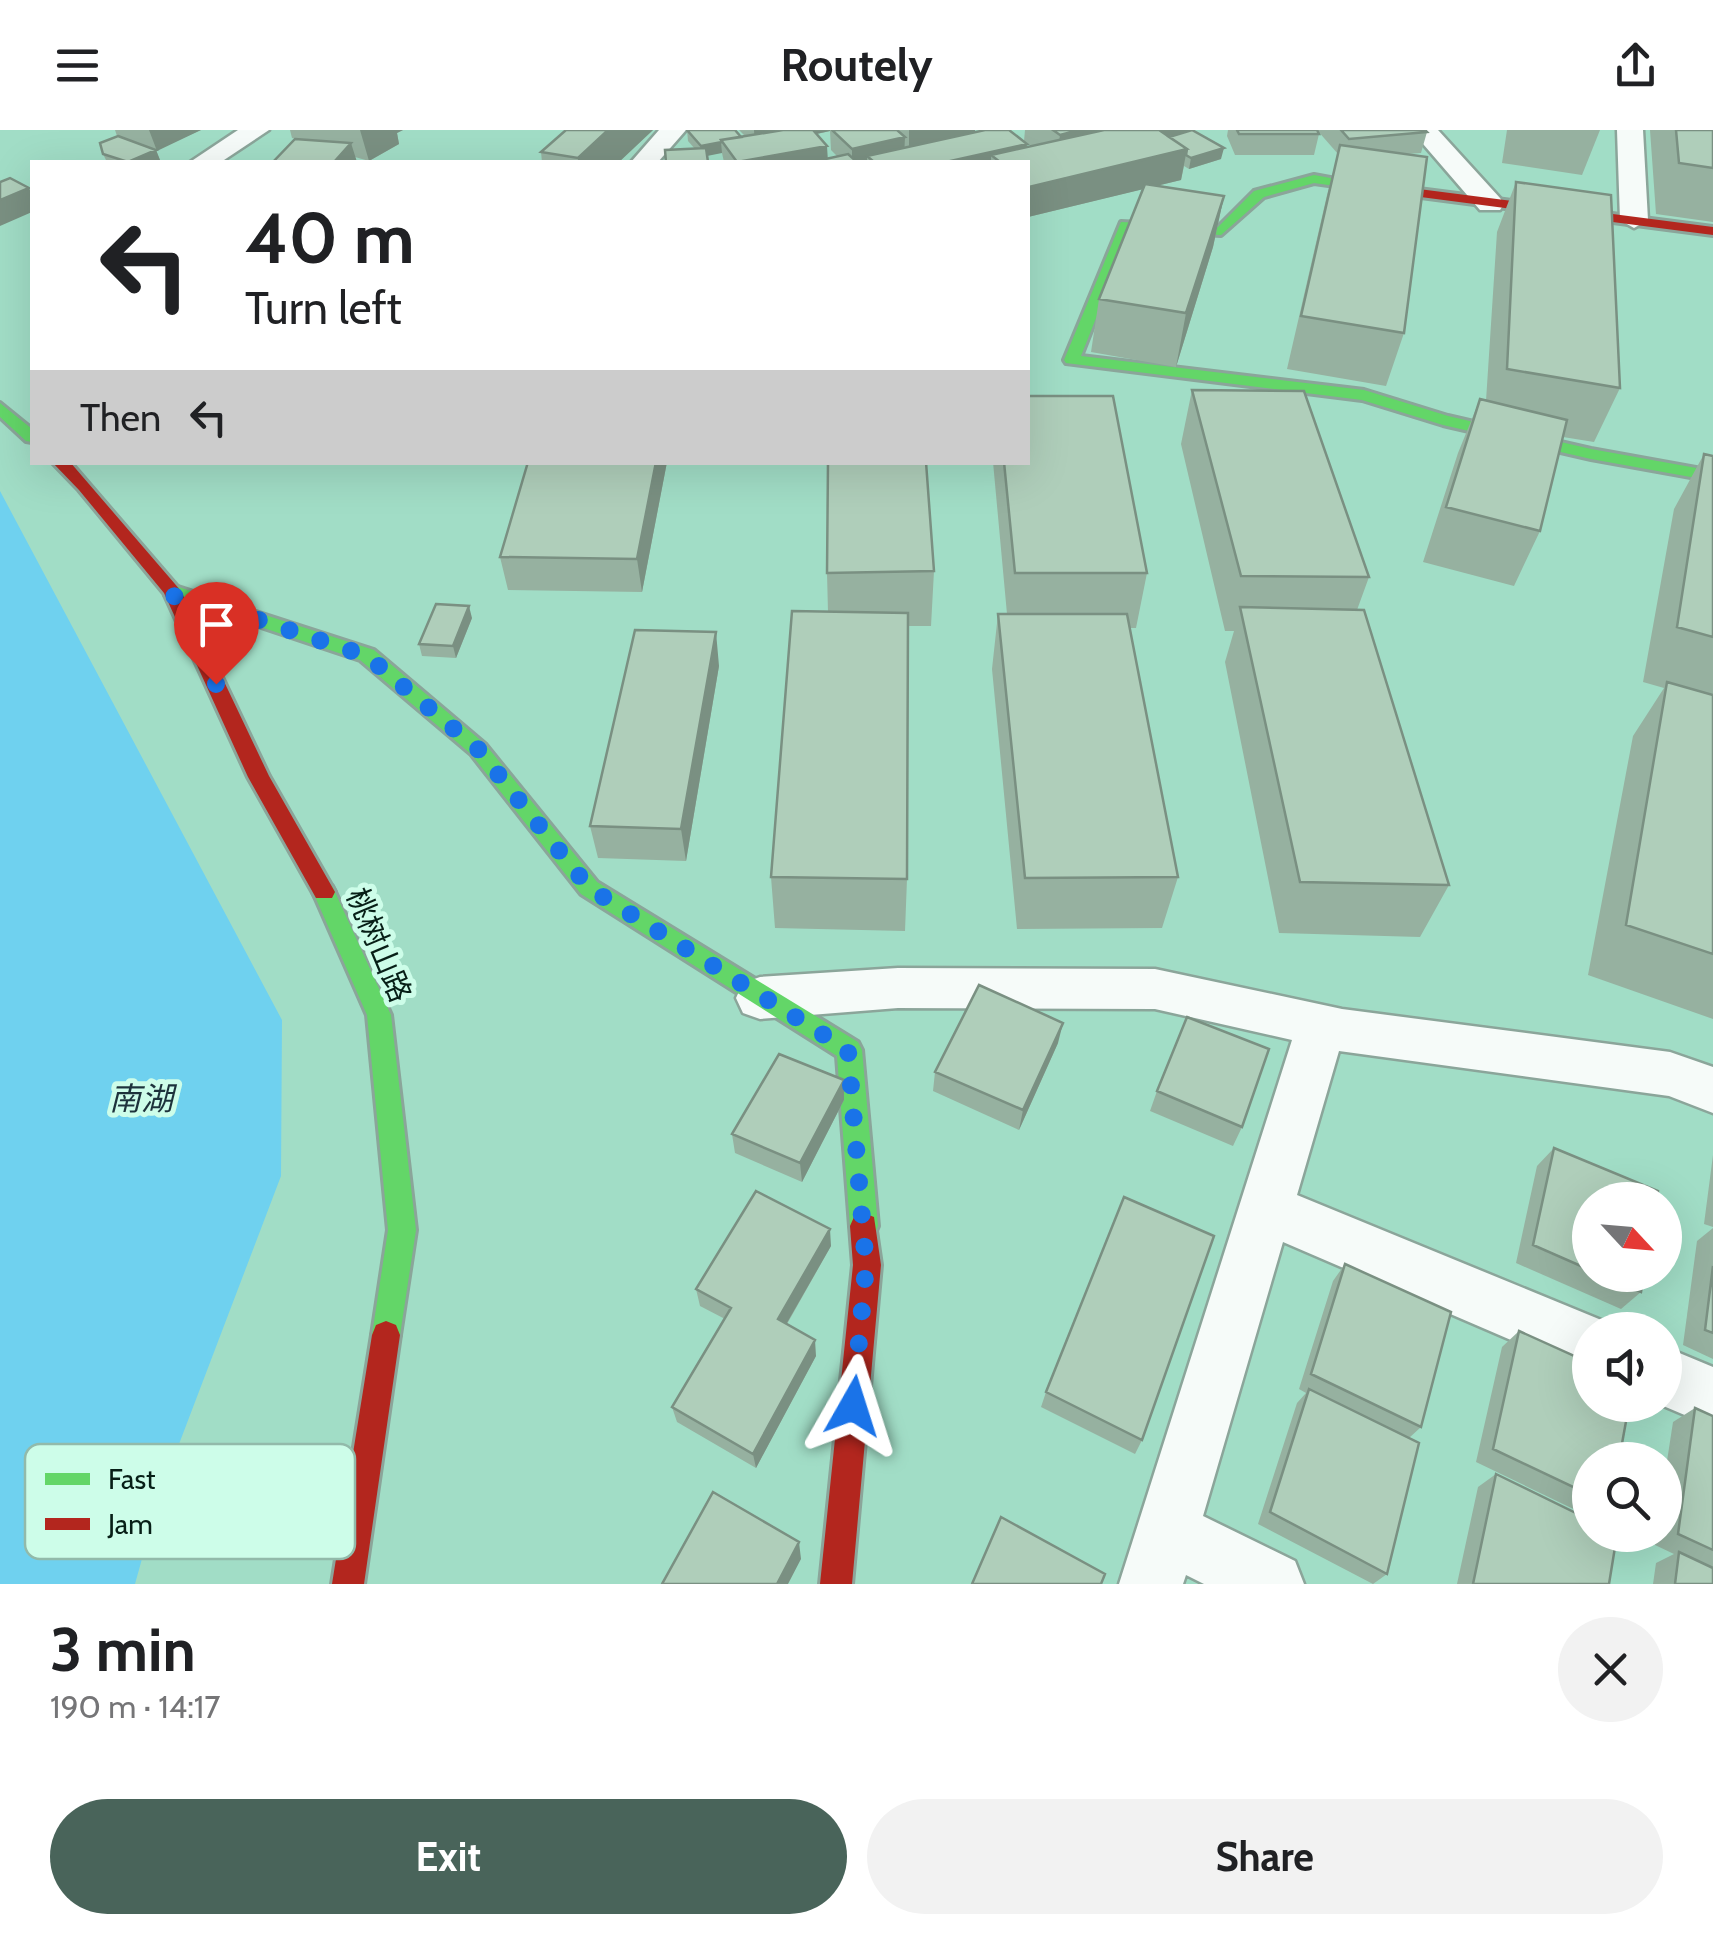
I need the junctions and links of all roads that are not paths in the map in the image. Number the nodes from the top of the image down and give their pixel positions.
1 (256, 130) edge
2 (673, 130) edge
3 (1424, 130) edge
4 (1630, 130) edge
5 (205, 160) edge
6 (646, 160) edge
7 (1490, 204) junction
8 (1634, 220) junction
9 (1713, 230) edge
10 (0, 408) edge
11 (30, 435) edge
12 (63, 465) edge
13 (1713, 476) edge
14 (172, 591) junction
15 (760, 998) junction
16 (1321, 1026) junction
17 (1713, 1090) edge
18 (1266, 1208) junction
19 (1572, 1337) edge
20 (1682, 1384) edge
21 (1713, 1397) edge
22 (355, 1538) edge
23 (1159, 1558) edge
24 (352, 1559) edge
25 (348, 1584) edge
26 (836, 1584) edge
27 (1272, 1584) edge

1 - 5 street
2 - 6 street
3 - 7 street
4 - 8 street
7 - 8 street
7 - 13 street
8 - 9 street
10 - 11 street
12 - 14 street, 桃树山路
14 - 15 street
14 - 22 street, 桃树山路
15 - 16 street
15 - 26 street
16 - 17 street
16 - 18 street
18 - 19 street
18 - 23 street
20 - 21 street
23 - 27 street
24 - 25 street, 桃树山路

